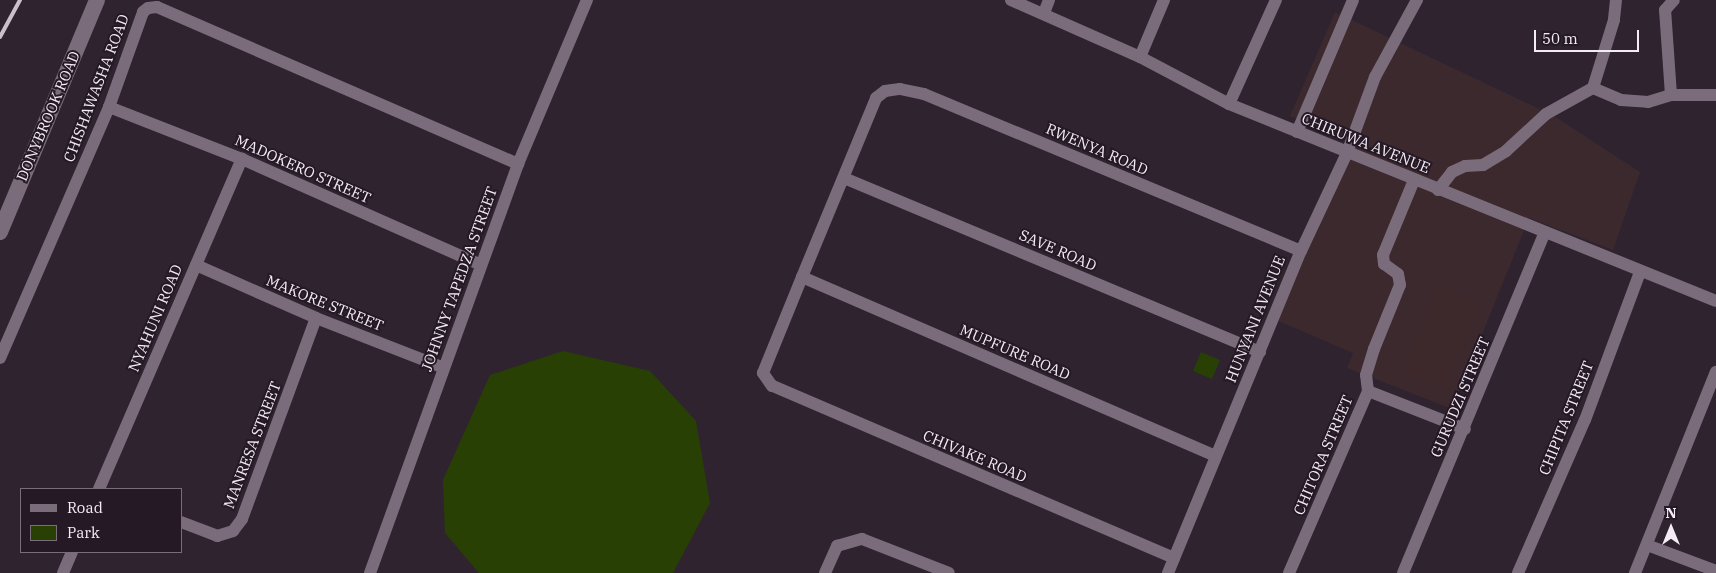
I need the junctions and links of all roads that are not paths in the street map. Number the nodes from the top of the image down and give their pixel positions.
1 (97, 0) edge
2 (587, 0) edge
3 (1010, 0) edge
4 (1049, 0) edge
5 (1164, 0) edge
6 (1276, 0) edge
7 (1353, 0) edge
8 (1417, 0) edge
9 (1616, 0) edge
10 (1674, 0) edge
11 (153, 3) edge
12 (1044, 13) junction
13 (1140, 57) junction
14 (1593, 88) junction
15 (1671, 95) junction
16 (1716, 95) edge
17 (1229, 104) junction
18 (110, 107) junction
19 (1297, 132) junction
20 (1346, 153) junction
21 (242, 159) junction
22 (518, 164) junction
23 (844, 178) junction
24 (1414, 180) junction
25 (1438, 190) junction
26 (0, 232) edge
27 (1545, 232) junction
28 (1301, 251) junction
29 (196, 265) junction
30 (481, 265) junction
31 (1640, 272) junction
32 (802, 277) junction
33 (1716, 300) edge
34 (316, 318) junction
35 (1260, 352) junction
36 (0, 358) edge
37 (444, 368) junction
38 (1716, 372) edge
39 (1368, 391) junction
40 (1465, 429) junction
41 (1215, 456) junction
42 (102, 488) edge
43 (182, 522) edge
44 (1648, 545) junction
45 (72, 553) edge
46 (1174, 558) junction
47 (1716, 571) edge
48 (63, 573) edge
49 (370, 573) edge
50 (825, 573) edge
51 (949, 573) edge
52 (1168, 573) edge
53 (1289, 573) edge
54 (1403, 573) edge
55 (1518, 573) edge
56 (1635, 573) edge

1 - 26 street, DONYBROOK ROAD
2 - 22 street, JOHNNY TAPEDZA STREET
3 - 12 street, CHIRUWA AVENUE
4 - 12 street
5 - 13 street
6 - 17 street
7 - 19 street
8 - 20 street, HUNYANI AVENUE
9 - 14 street
10 - 15 street
11 - 18 street, CHISHAWASHA ROAD
11 - 22 street, CHISHAWASHA ROAD
12 - 13 street, CHIRUWA AVENUE
13 - 17 street, CHIRUWA AVENUE
14 - 15 street
14 - 25 street
15 - 16 street
17 - 19 street, CHIRUWA AVENUE
18 - 21 street, MADOKERO STREET
18 - 36 street, CHISHAWASHA ROAD
19 - 20 street, CHIRUWA AVENUE
20 - 24 street, CHIRUWA AVENUE
20 - 28 street, HUNYANI AVENUE
21 - 29 street, NYAHUNI ROAD
21 - 30 street, MADOKERO STREET
22 - 30 street, JOHNNY TAPEDZA STREET
23 - 28 street, RWENYA ROAD
23 - 32 street
23 - 35 street, SAVE ROAD
24 - 25 street, CHIRUWA AVENUE
24 - 39 street
25 - 27 street, CHIRUWA AVENUE
27 - 31 street, CHIRUWA AVENUE
27 - 40 street, GURUDZI STREET
28 - 35 street, HUNYANI AVENUE
29 - 34 street, MAKORE STREET
29 - 42 street, NYAHUNI ROAD
30 - 37 street, JOHNNY TAPEDZA STREET
31 - 33 street, CHIRUWA AVENUE
31 - 55 street, CHIPITA STREET
32 - 41 street, MUPFURE ROAD
32 - 46 street, CHIVAKE ROAD
34 - 37 street, MAKORE STREET
34 - 43 street, MANRESA STREET
35 - 41 street, HUNYANI AVENUE
37 - 49 street, JOHNNY TAPEDZA STREET
38 - 44 street
39 - 40 street, CHITORA STREET
39 - 53 street, CHITORA STREET
40 - 54 street, GURUDZI STREET
41 - 46 street, HUNYANI AVENUE
44 - 47 street
44 - 56 street
45 - 48 street
46 - 52 street, HUNYANI AVENUE
50 - 51 street

